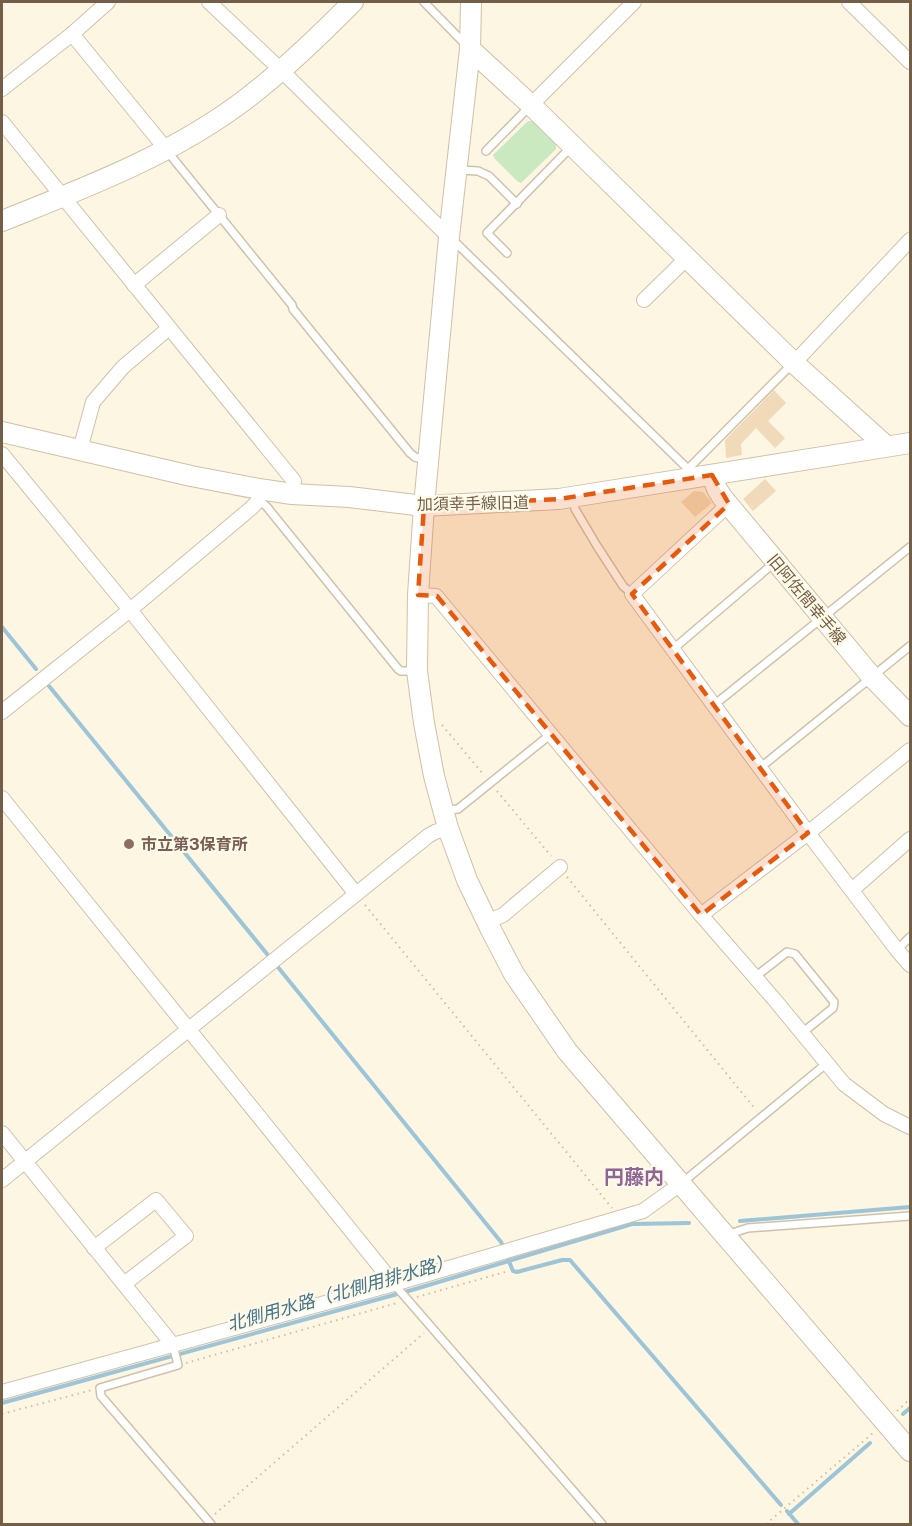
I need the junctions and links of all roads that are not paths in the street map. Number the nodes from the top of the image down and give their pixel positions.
1 (108, 2) edge
2 (209, 2) edge
3 (353, 2) edge
4 (424, 2) edge
5 (471, 2) edge
6 (634, 2) edge
7 (849, 2) edge
8 (72, 34) junction
9 (470, 49) junction
10 (910, 62) edge
11 (281, 70) junction
12 (2, 88) edge
13 (531, 105) junction
14 (2, 122) edge
15 (572, 146) junction
16 (166, 149) junction
17 (486, 151) dead end
18 (457, 170) junction
19 (63, 196) junction
20 (517, 204) junction
21 (219, 215) junction
22 (2, 221) edge
23 (449, 237) junction
24 (910, 240) edge
25 (507, 253) dead end
26 (687, 258) junction
27 (134, 285) junction
28 (644, 300) dead end
29 (169, 328) junction
30 (794, 363) junction
31 (2, 432) edge
32 (910, 443) edge
33 (886, 446) junction
34 (80, 450) junction
35 (2, 454) edge
36 (428, 461) junction
37 (689, 474) junction
38 (712, 475) junction
39 (259, 494) junction
40 (292, 494) junction
41 (574, 497) junction
42 (729, 504) junction
43 (424, 506) junction
44 (910, 548) edge
45 (776, 561) junction
46 (632, 594) junction
47 (418, 595) junction
48 (130, 610) junction
49 (823, 617) junction
50 (910, 646) edge
51 (672, 650) junction
52 (417, 671) junction
53 (872, 677) junction
54 (714, 705) junction
55 (2, 712) edge
56 (910, 716) edge
57 (551, 734) junction
58 (910, 750) edge
59 (761, 767) junction
60 (2, 798) edge
61 (446, 819) junction
62 (808, 833) junction
63 (910, 839) edge
64 (560, 867) road end
65 (852, 890) junction
66 (356, 894) junction
67 (701, 915) junction
68 (487, 922) junction
69 (910, 937) edge
70 (897, 950) junction
71 (910, 965) edge
72 (755, 977) junction
73 (188, 1029) junction
74 (802, 1034) junction
75 (827, 1064) junction
76 (910, 1127) edge
77 (2, 1133) edge
78 (24, 1162) junction
79 (2, 1180) edge
80 (682, 1183) junction
81 (910, 1216) edge
82 (726, 1235) junction
83 (94, 1248) junction
84 (124, 1284) junction
85 (394, 1284) junction
86 (174, 1348) junction
87 (2, 1392) edge
88 (910, 1451) edge
89 (209, 1522) edge
90 (602, 1524) edge

1 - 8 street
2 - 11 street
3 - 11 street
4 - 9 lane
5 - 9 street
6 - 13 street
7 - 10 street
8 - 12 street
8 - 16 street
9 - 13 street
9 - 18 street
11 - 16 street
11 - 23 street
13 - 15 street
13 - 17 lane
14 - 19 street
15 - 20 lane
15 - 26 street
16 - 19 street
16 - 21 lane
18 - 20 lane
18 - 23 street
19 - 22 street
19 - 27 street
20 - 25 lane
21 - 27 street
21 - 36 lane
23 - 36 street
23 - 37 lane
24 - 30 street
26 - 28 street
26 - 30 street
27 - 29 street
29 - 34 street
29 - 40 street
30 - 33 street
30 - 37 lane
31 - 34 street, 加須幸手線旧道
32 - 33 street, 加須幸手線旧道
33 - 38 street, 加須幸手線旧道
34 - 39 street, 加須幸手線旧道
35 - 48 street
36 - 43 street
37 - 38 street, 加須幸手線旧道
37 - 41 street, 加須幸手線旧道
38 - 42 street, 旧阿佐間幸手線
39 - 40 street, 加須幸手線旧道
39 - 48 street
39 - 52 lane
40 - 43 street, 加須幸手線旧道
41 - 43 street, 加須幸手線旧道
41 - 46 lane
42 - 45 street, 旧阿佐間幸手線
42 - 46 street
43 - 47 street
44 - 49 lane
45 - 49 street, 旧阿佐間幸手線
45 - 51 lane
46 - 51 street
47 - 52 street
47 - 57 street
48 - 55 street
48 - 66 street
49 - 53 street, 旧阿佐間幸手線
49 - 54 lane
50 - 53 lane
51 - 54 street
52 - 61 street
53 - 56 street, 旧阿佐間幸手線
53 - 59 lane
54 - 59 street
57 - 61 lane
57 - 67 street
58 - 62 street
59 - 62 street
60 - 73 street
61 - 66 street
61 - 68 street
62 - 65 street
62 - 67 street
63 - 65 street
64 - 68 street
65 - 70 street
66 - 73 street
67 - 72 street
68 - 80 street
69 - 70 lane
70 - 71 street
72 - 74 street
72 - 74 lane
73 - 78 street
73 - 85 street
74 - 75 street
75 - 76 street
75 - 80 lane
77 - 78 street
78 - 79 street
78 - 83 street
80 - 82 street
80 - 85 street
81 - 82 lane
82 - 88 street
83 - 84 street
83 - 84 street
84 - 86 street
85 - 86 street
85 - 90 lane
86 - 87 street
86 - 89 lane

